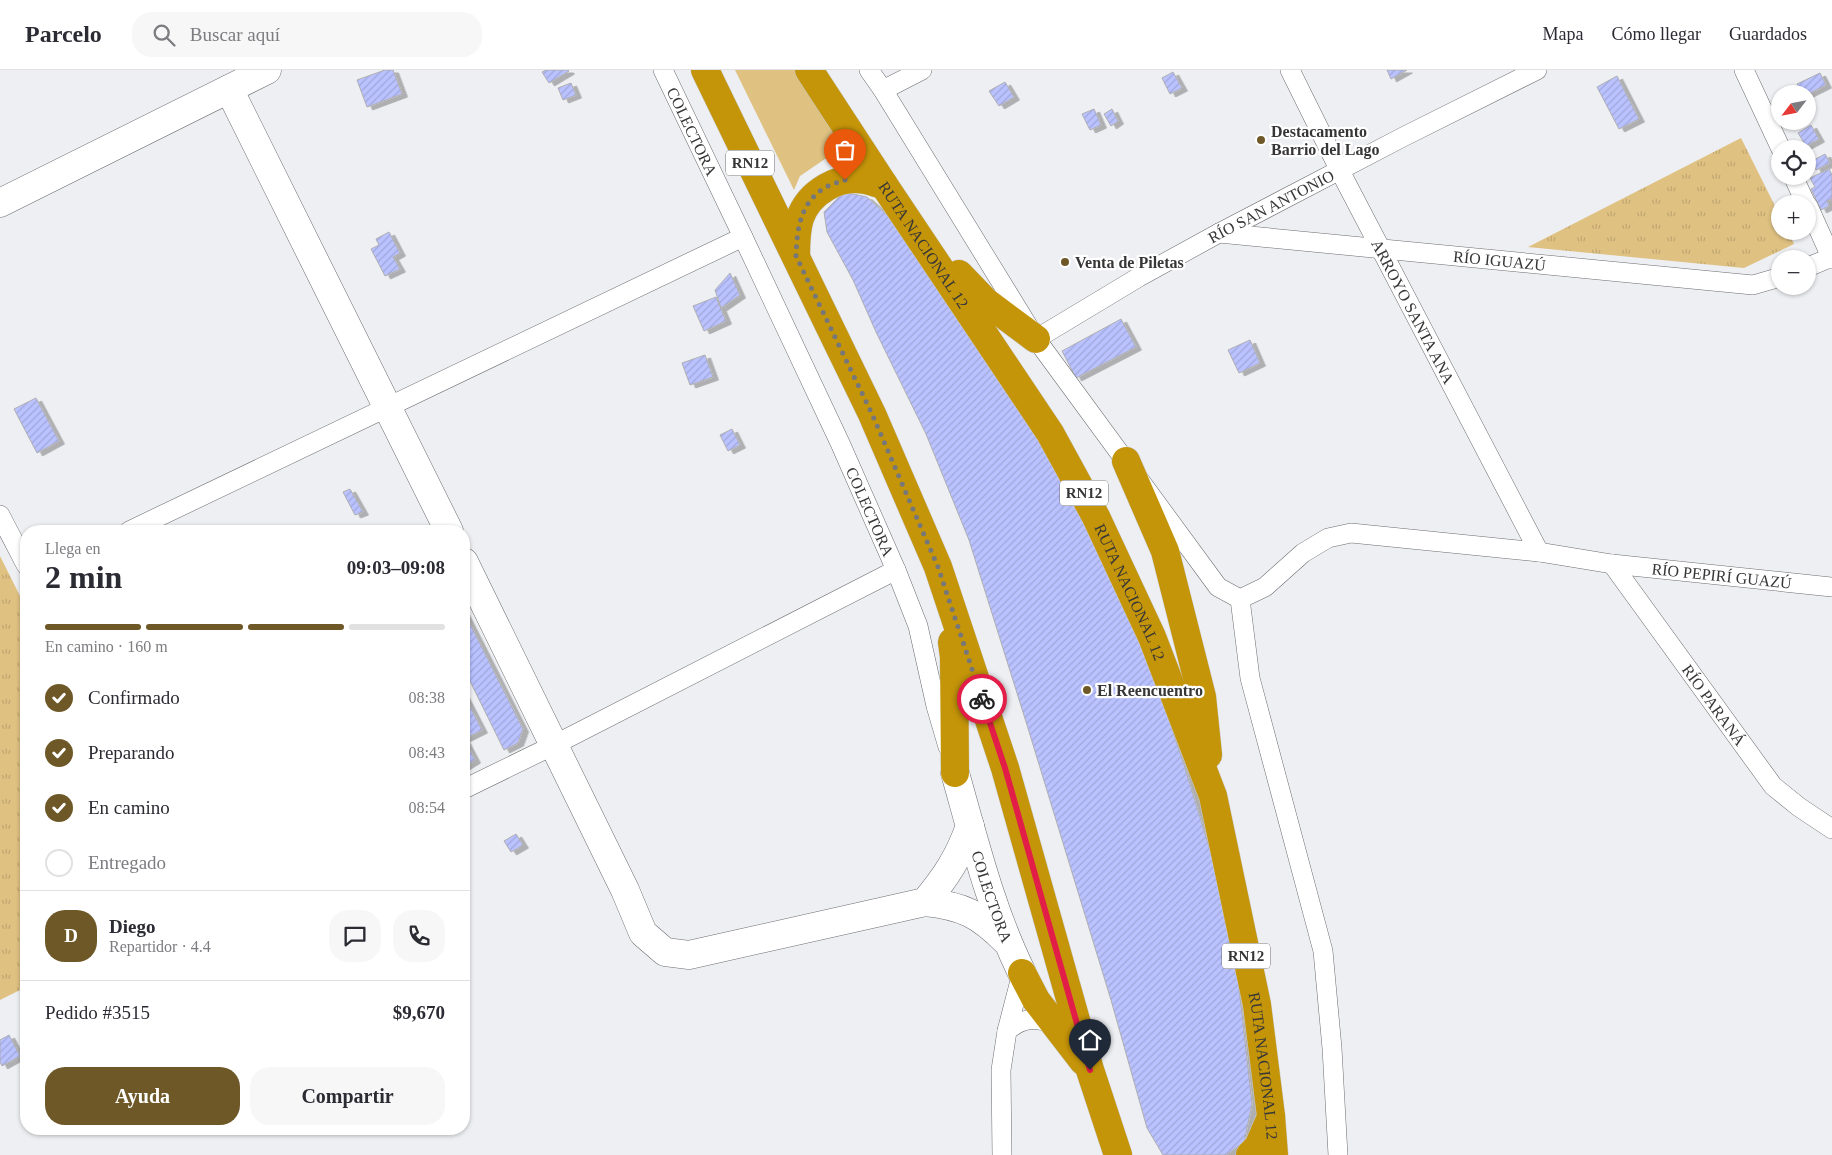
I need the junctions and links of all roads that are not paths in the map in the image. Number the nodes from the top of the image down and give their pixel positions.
1 (267, 70) edge
2 (663, 70) edge
3 (705, 70) edge
4 (809, 70) edge
5 (869, 70) edge
6 (922, 70) edge
7 (1290, 70) edge
8 (1538, 70) edge
9 (1744, 70) edge
10 (229, 88) junction
11 (883, 90) junction
12 (1777, 140) edge
13 (1340, 171) junction
14 (884, 186) junction
15 (0, 204) edge
16 (905, 216) junction
17 (1816, 224) edge
18 (1219, 233) junction
19 (744, 237) junction
20 (1381, 250) junction
21 (796, 256) junction
22 (1832, 258) edge
23 (1816, 264) edge
24 (1771, 280) edge
25 (1036, 339) junction
26 (388, 408) junction
27 (1126, 461) junction
28 (0, 514) edge
29 (142, 525) edge
30 (446, 525) edge
31 (1539, 552) junction
32 (20, 553) edge
33 (1612, 564) junction
34 (938, 567) junction
35 (896, 570) junction
36 (470, 574) edge
37 (1832, 587) edge
38 (1240, 599) junction
39 (554, 745) junction
40 (956, 773) junction
41 (470, 786) edge
42 (1213, 796) junction
43 (970, 826) junction
44 (1832, 829) edge
45 (926, 902) junction
46 (1006, 940) junction
47 (1022, 973) junction
48 (1054, 1025) junction
49 (1007, 1031) junction
50 (1090, 1070) junction
51 (1271, 1116) junction
52 (1120, 1150) edge
53 (1002, 1155) edge
54 (1250, 1155) edge
55 (1274, 1155) edge
56 (1338, 1155) edge

1 - 10 main road
2 - 19 street, COLECTORA
3 - 21 highway, RN12
4 - 14 highway, RUTA NACIONAL 12 / RN12
5 - 11 street
6 - 11 street
7 - 13 street, ARROYO SANTA ANA
8 - 13 street, RÍO SAN ANTONIO
9 - 12 street
10 - 15 main road
10 - 26 main road
11 - 25 street
13 - 18 street, RÍO SAN ANTONIO
13 - 20 street, ARROYO SANTA ANA
14 - 16 highway, RUTA NACIONAL 12 / RN12
14 - 21 highway
16 - 25 highway
16 - 42 highway, RUTA NACIONAL 12 / RN12
17 - 22 street
18 - 20 street, RÍO IGUAZÚ
18 - 25 street, RÍO SAN ANTONIO
19 - 26 street
19 - 35 street, COLECTORA
20 - 24 street, RÍO IGUAZÚ
20 - 31 street, ARROYO SANTA ANA
21 - 34 highway, RN12
22 - 23 street
25 - 27 street
26 - 29 street
26 - 30 main road
27 - 38 street
27 - 42 highway
28 - 32 street
31 - 33 street, RÍO PEPIRÍ GUAZÚ
31 - 38 street, RÍO PEPIRÍ GUAZÚ
33 - 37 street, RÍO PEPIRÍ GUAZÚ
33 - 44 street, RÍO PARANÁ
34 - 40 highway
34 - 50 highway, RN12
35 - 39 street
35 - 40 street, COLECTORA
36 - 39 main road
38 - 56 street
39 - 41 street
39 - 45 main road
40 - 43 main road, COLECTORA
42 - 51 highway, RUTA NACIONAL 12 / RN12
43 - 45 main road
43 - 46 main road, COLECTORA
45 - 46 main road
46 - 47 main road, COLECTORA
47 - 48 highway
47 - 49 street
48 - 49 street
48 - 50 highway
49 - 53 street
50 - 52 highway, RN12
51 - 54 highway
51 - 55 highway, RUTA NACIONAL 12 / RN12

